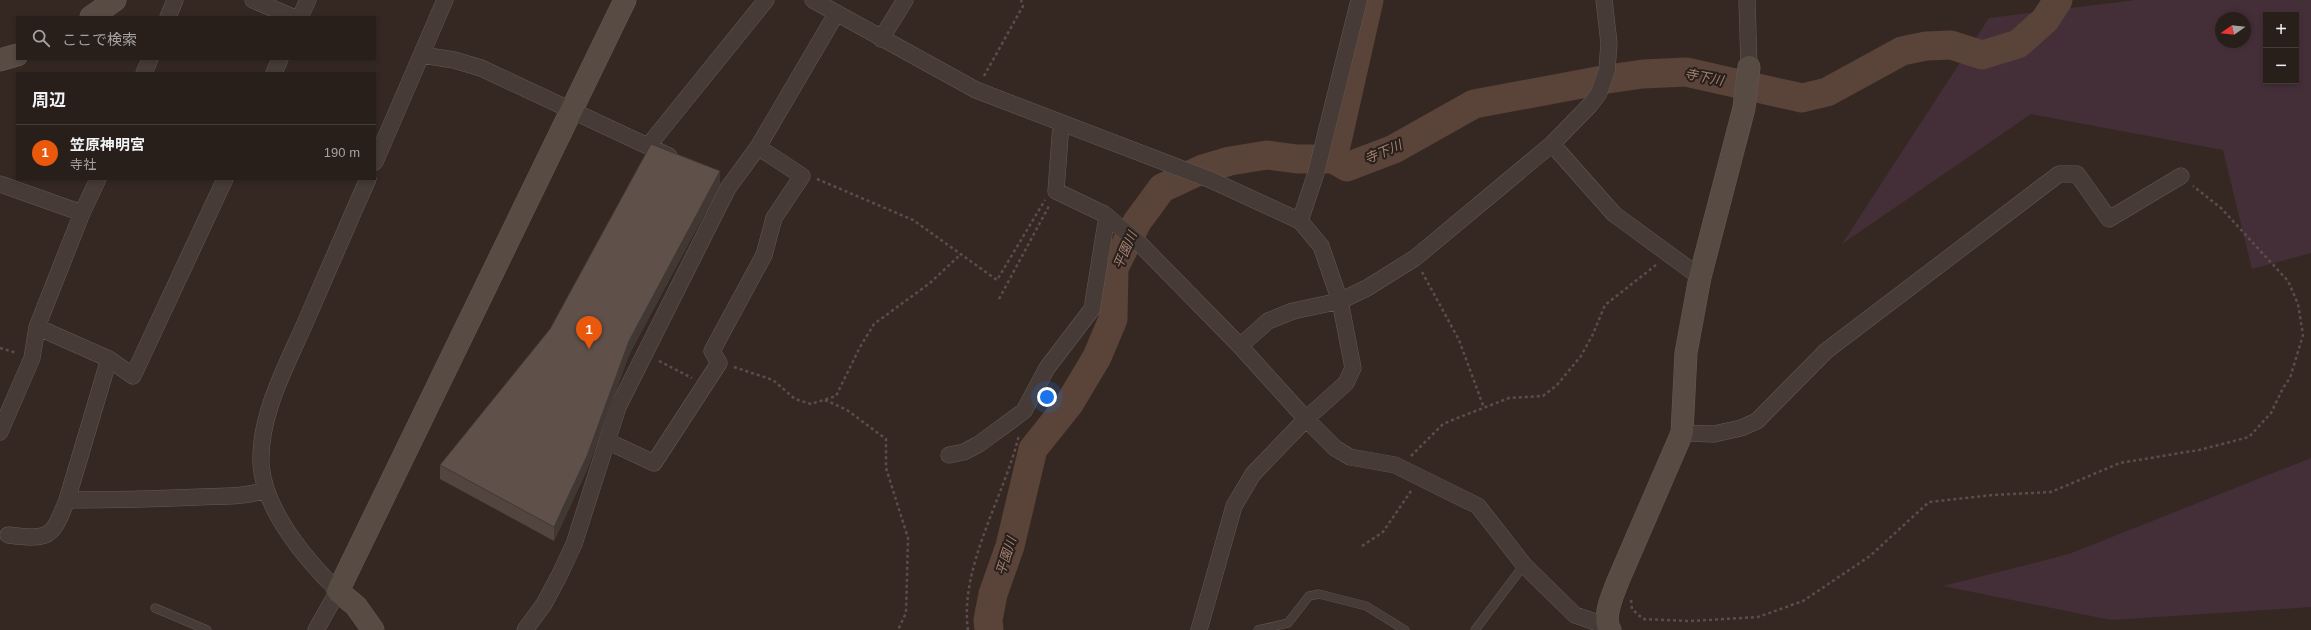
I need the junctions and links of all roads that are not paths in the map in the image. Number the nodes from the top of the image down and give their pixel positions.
1 (115, 0) edge
2 (175, 0) edge
3 (253, 0) edge
4 (308, 0) edge
5 (445, 0) edge
6 (625, 0) edge
7 (766, 0) edge
8 (813, 0) edge
9 (905, 0) edge
10 (1359, 0) edge
11 (1604, 0) edge
12 (1747, 0) edge
13 (836, 14) junction
14 (91, 16) edge
15 (168, 16) edge
16 (291, 16) edge
17 (300, 16) edge
18 (881, 39) junction
19 (16, 55) edge
20 (422, 55) junction
21 (0, 60) edge
22 (150, 60) edge
23 (280, 60) edge
24 (1749, 67) joint
25 (144, 72) edge
26 (274, 72) edge
27 (571, 112) junction
28 (1061, 122) junction
29 (1552, 144) junction
30 (648, 146) junction
31 (758, 147) junction
32 (376, 160) edge
33 (683, 162) edge
34 (2181, 176) road end
35 (98, 180) edge
36 (224, 180) edge
37 (368, 180) edge
38 (0, 184) edge
39 (82, 213) junction
40 (1107, 216) junction
41 (1300, 221) junction
42 (1700, 277) junction
43 (1340, 301) junction
44 (38, 327) junction
45 (1240, 346) junction
46 (109, 359) junction
47 (1306, 419) junction
48 (0, 432) edge
49 (1682, 433) junction
50 (607, 441) junction
51 (949, 455) dead end
52 (266, 490) junction
53 (67, 500) junction
54 (8, 535) dead end
55 (1524, 565) junction
56 (338, 591) junction
57 (155, 608) dead end
58 (1608, 628) edge
59 (208, 630) edge
60 (316, 630) edge
61 (373, 630) edge
62 (525, 630) edge
63 (1199, 630) edge
64 (1258, 630) edge
65 (1405, 630) edge
66 (1475, 630) edge

1 - 14 street
2 - 15 street
3 - 16 street
4 - 17 street
5 - 20 street
6 - 27 street
7 - 30 street
8 - 13 street
9 - 18 street
10 - 41 street
11 - 29 street
12 - 24 street
13 - 18 street
13 - 31 street
18 - 28 street
19 - 21 street
20 - 27 street
20 - 32 street
22 - 25 street
23 - 26 street
24 - 42 street
27 - 30 street
27 - 56 street
28 - 40 street
28 - 41 street
29 - 42 street
29 - 43 street
30 - 33 street
31 - 50 street
31 - 50 street
34 - 49 street
35 - 39 street
36 - 46 street
37 - 52 street
38 - 39 street
39 - 44 street
40 - 45 street
40 - 51 street
41 - 43 street
42 - 49 street
43 - 45 street
43 - 47 street
44 - 46 street
44 - 48 street
45 - 47 street
46 - 53 street
47 - 55 street
47 - 63 street
49 - 58 street
50 - 62 street
52 - 53 street
52 - 56 street
53 - 54 street
55 - 58 street
55 - 66 lane
56 - 60 street
56 - 61 street
57 - 59 lane
64 - 65 lane

